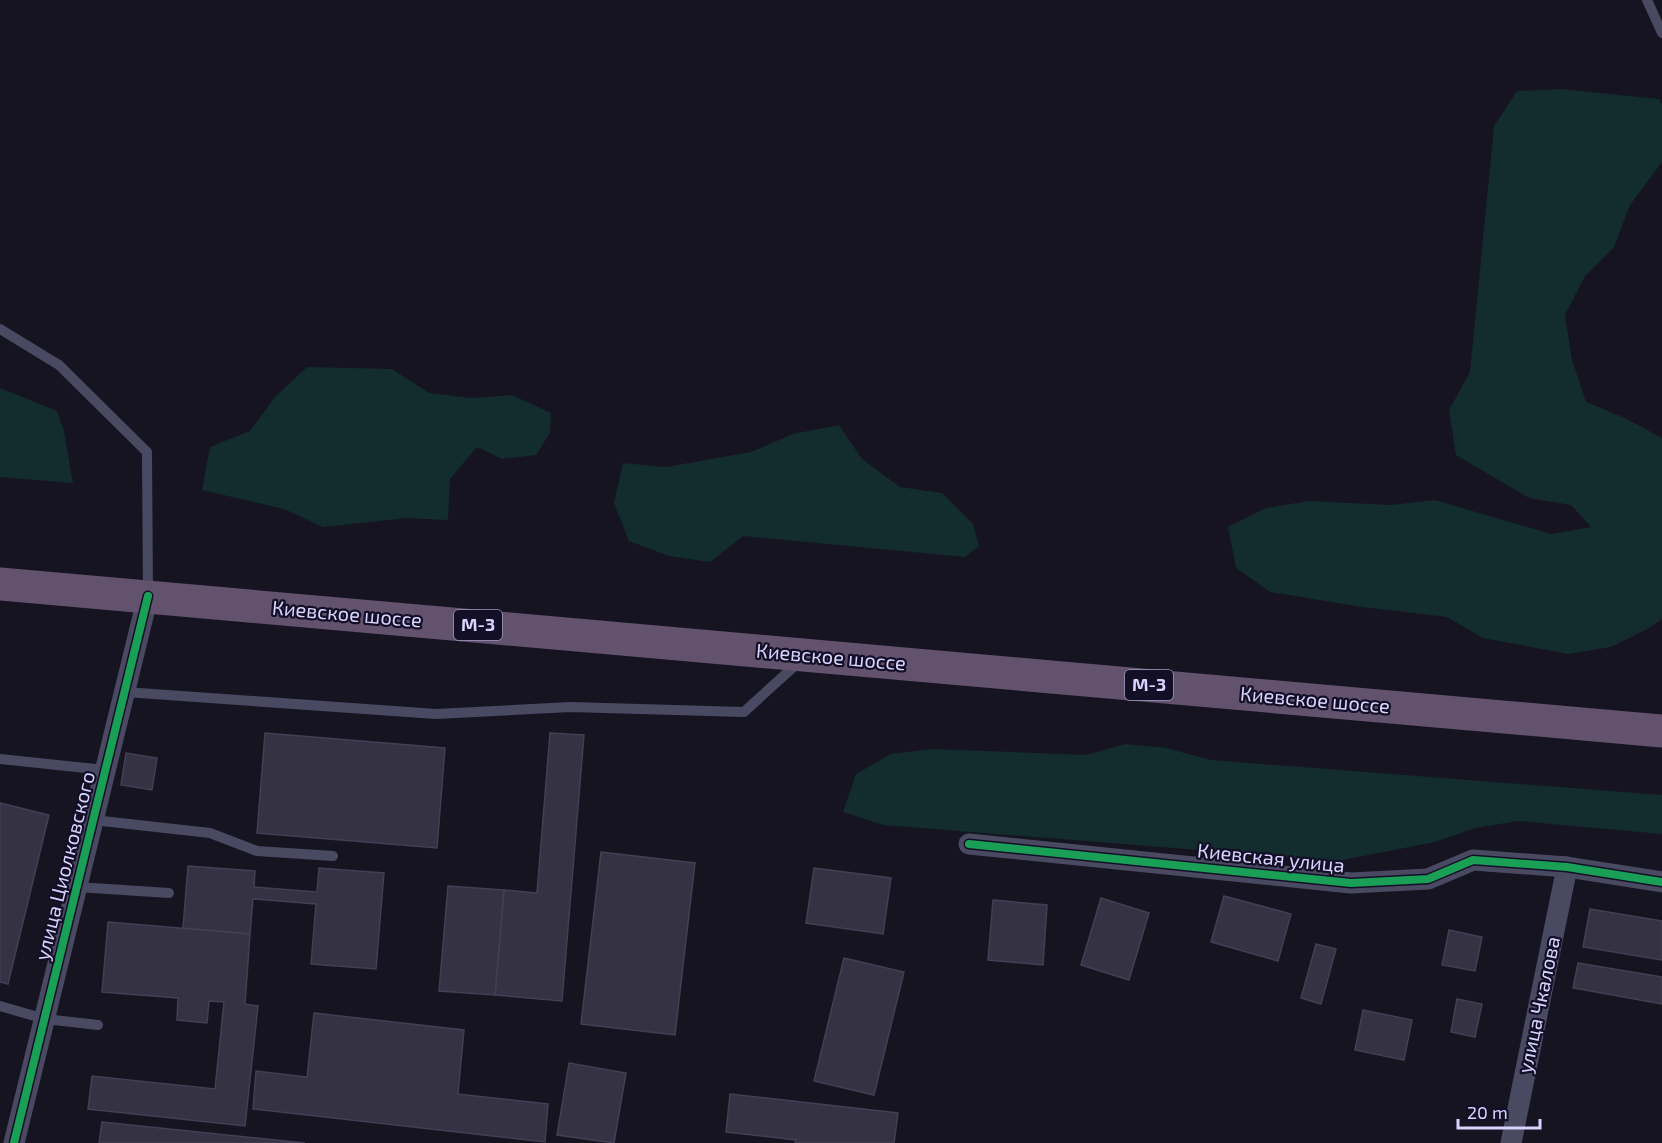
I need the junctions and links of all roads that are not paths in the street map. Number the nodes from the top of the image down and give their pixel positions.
1 (1647, 0) edge
2 (1662, 33) edge
3 (0, 329) edge
4 (0, 584) edge
5 (148, 596) junction
6 (807, 655) junction
7 (125, 692) junction
8 (1662, 731) edge
9 (0, 759) edge
10 (105, 770) junction
11 (93, 820) junction
12 (969, 844) dead end
13 (333, 856) dead end
14 (1568, 867) junction
15 (1662, 882) edge
16 (77, 887) junction
17 (170, 893) dead end
18 (0, 1006) edge
19 (45, 1018) junction
20 (98, 1025) dead end
21 (14, 1143) edge
22 (1511, 1143) edge

1 - 2 lane
3 - 5 lane
4 - 5 highway, Киевское шоссе / М-3
5 - 6 highway, Киевское шоссе / М-3
5 - 7 street, улица Циолковского
6 - 7 lane
6 - 8 highway, Киевское шоссе / М-3
7 - 10 street, улица Циолковского
9 - 10 lane
10 - 11 street, улица Циолковского
11 - 13 lane
11 - 16 street, улица Циолковского
12 - 14 street, Киевская улица
14 - 15 street, Киевская улица
14 - 22 street, улица Чкалова
16 - 17 lane
16 - 19 street, улица Циолковского
18 - 19 lane
19 - 20 lane
19 - 21 street, улица Циолковского

